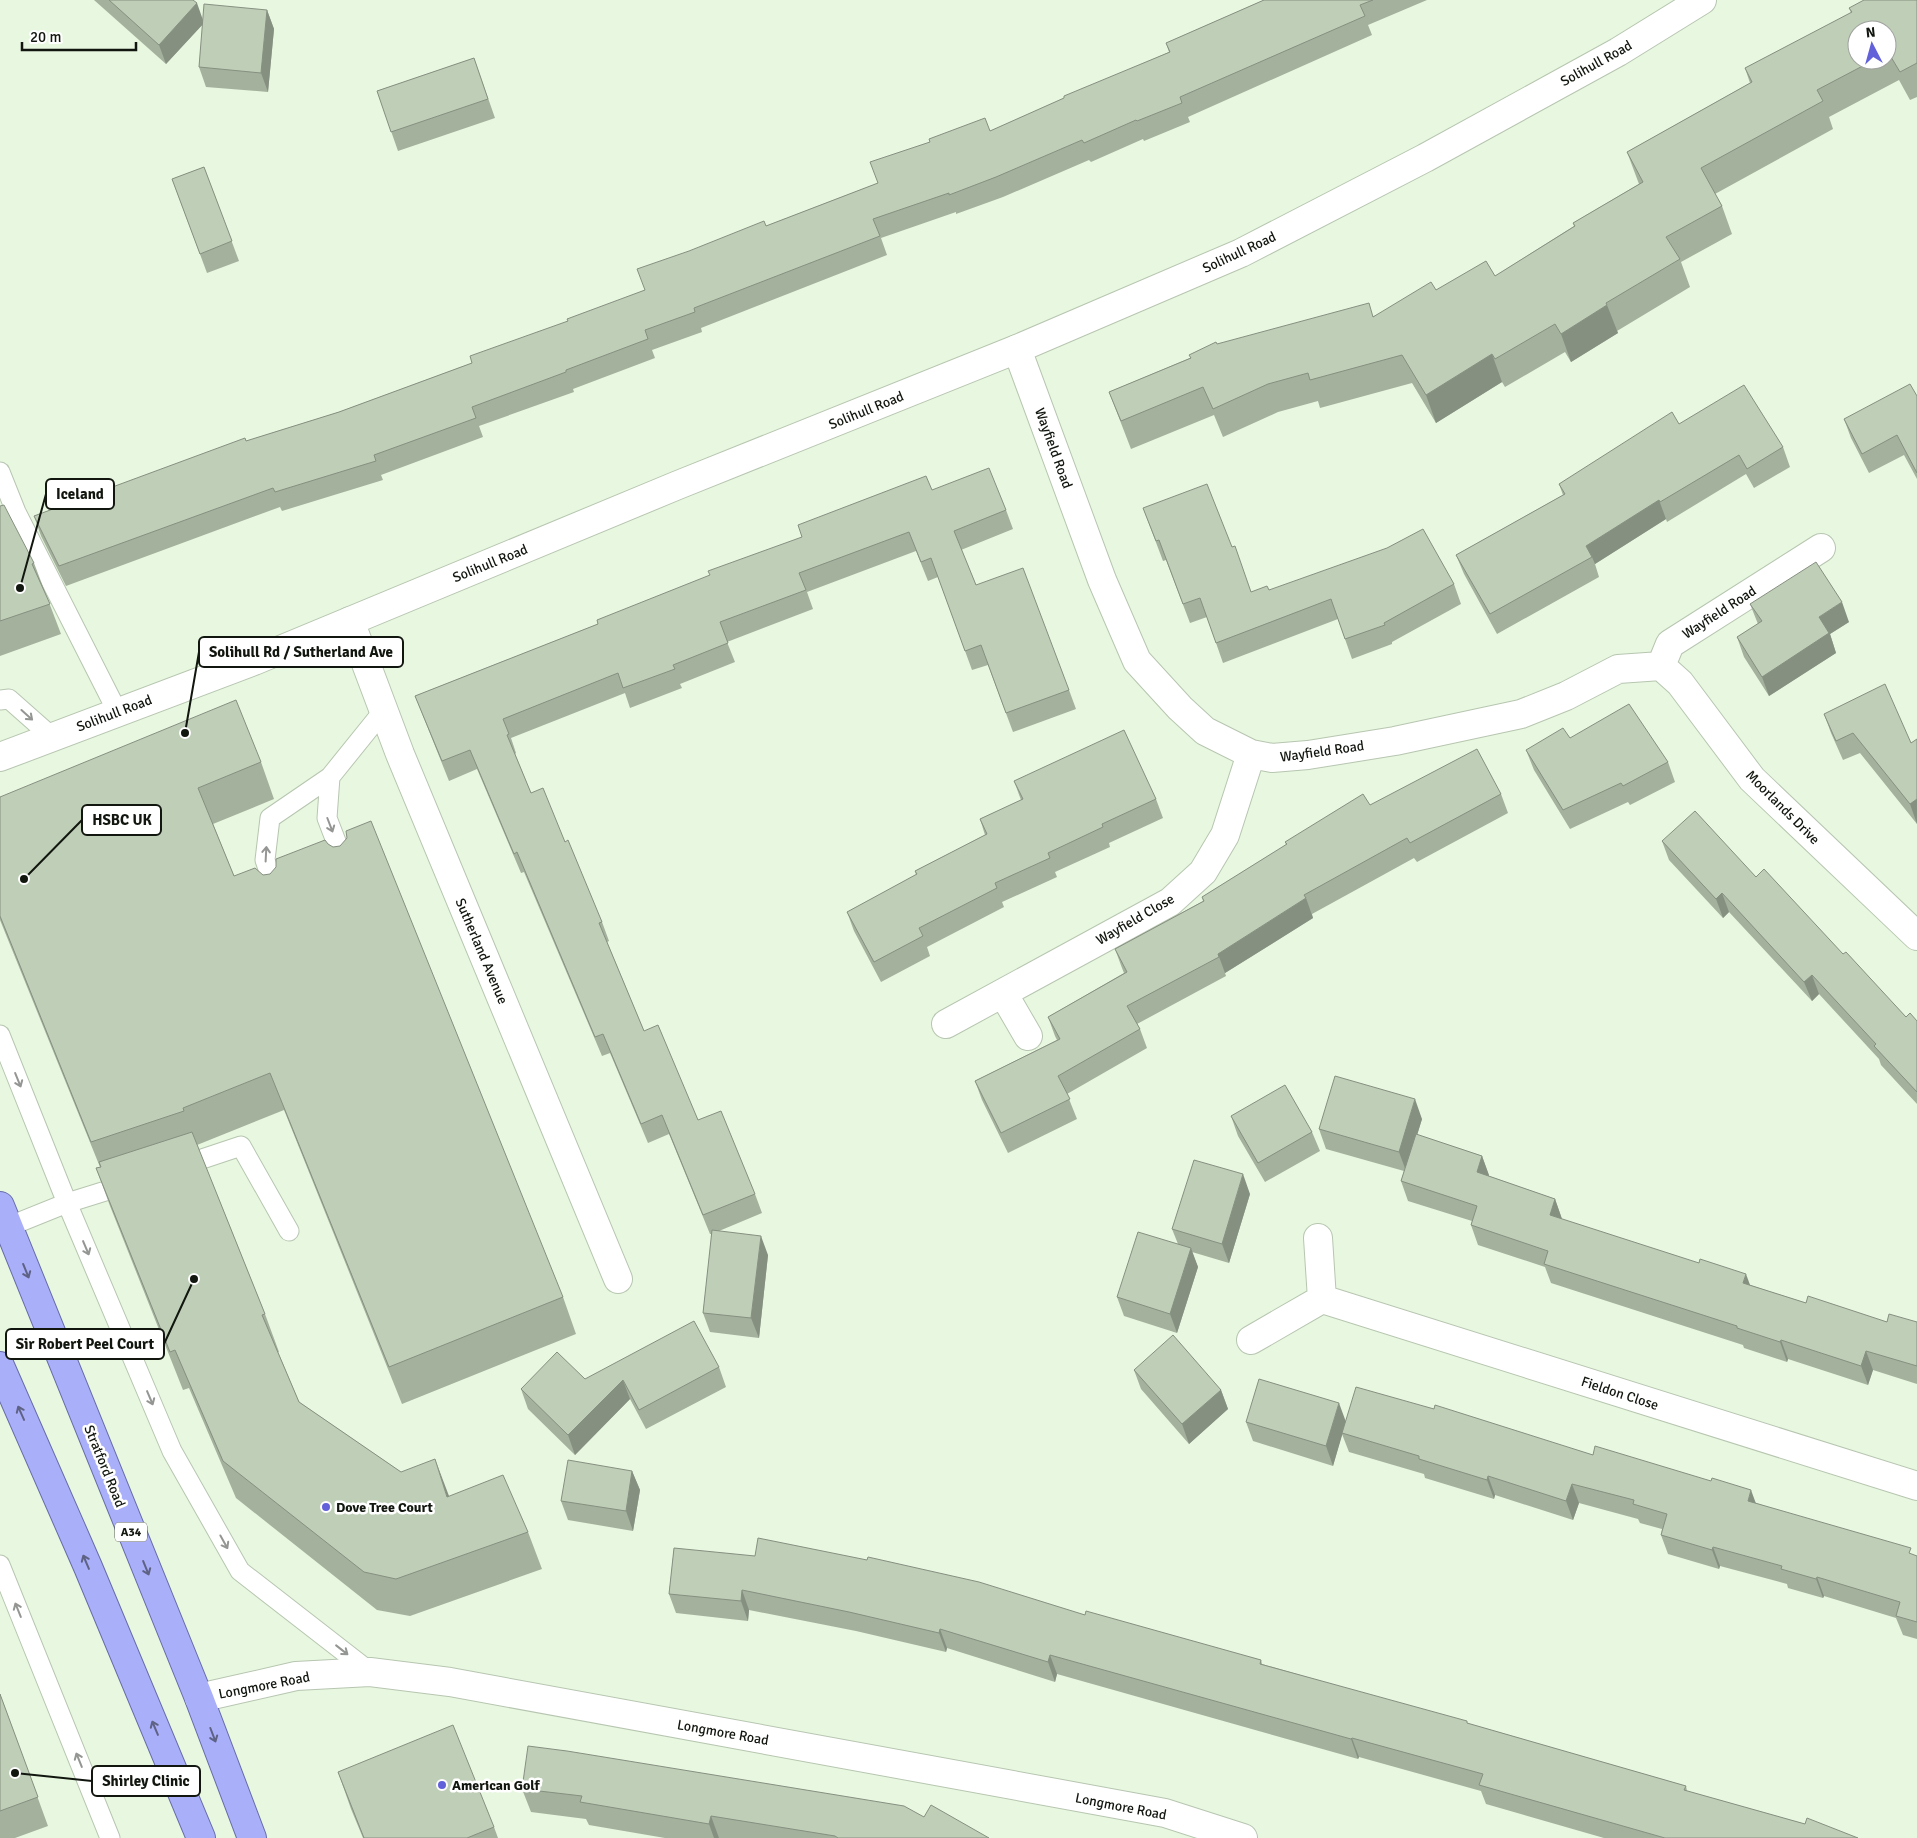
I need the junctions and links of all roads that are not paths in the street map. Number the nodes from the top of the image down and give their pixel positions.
1 (1702, 0) edge
2 (1017, 350) junction
3 (0, 472) edge
4 (1821, 548) dead end
5 (350, 621) junction
6 (1661, 666) junction
7 (0, 700) edge
8 (384, 710) junction
9 (117, 711) junction
10 (52, 737) junction
11 (1251, 754) junction
12 (0, 757) edge
13 (330, 777) junction
14 (349, 873) edge
15 (279, 900) edge
16 (1917, 936) edge
17 (1003, 993) junction
18 (946, 1024) dead end
19 (0, 1035) edge
20 (1028, 1036) dead end
21 (162, 1173) edge
22 (144, 1179) edge
23 (67, 1203) junction
24 (3, 1221) edge
25 (288, 1231) dead end
26 (1318, 1238) dead end
27 (618, 1279) dead end
28 (1322, 1299) junction
29 (1251, 1340) dead end
30 (0, 1366) edge
31 (1917, 1486) edge
32 (0, 1565) edge
33 (370, 1672) junction
34 (199, 1698) junction
35 (245, 1833) edge
36 (110, 1838) edge
37 (200, 1838) edge
38 (1243, 1838) edge

1 - 2 street, Solihull Road
2 - 5 street, Solihull Road
2 - 11 street, Wayfield Road
3 - 9 lane
4 - 6 street, Wayfield Road
5 - 8 street, Sutherland Avenue
5 - 9 street, Solihull Road
6 - 11 street, Wayfield Road
6 - 16 street, Moorlands Drive
7 -> 10 lane
8 - 13 lane
8 - 27 street, Sutherland Avenue
9 - 10 street, Solihull Road
10 - 12 street, Solihull Road
11 - 17 street, Wayfield Close
13 -> 14 lane
15 -> 13 lane
17 - 18 street, Wayfield Close
17 - 20 street
19 -> 23 lane
21 - 25 lane
22 - 23 lane
23 - 24 lane
23 -> 33 lane
24 -> 34 highway, Stratford Road / A34
26 - 28 street
28 - 29 street
28 - 31 street, Fieldon Close
37 -> 30 highway
36 -> 32 lane
33 - 34 street, Longmore Road
33 - 38 street, Longmore Road
34 -> 35 highway, Stratford Road / A34

